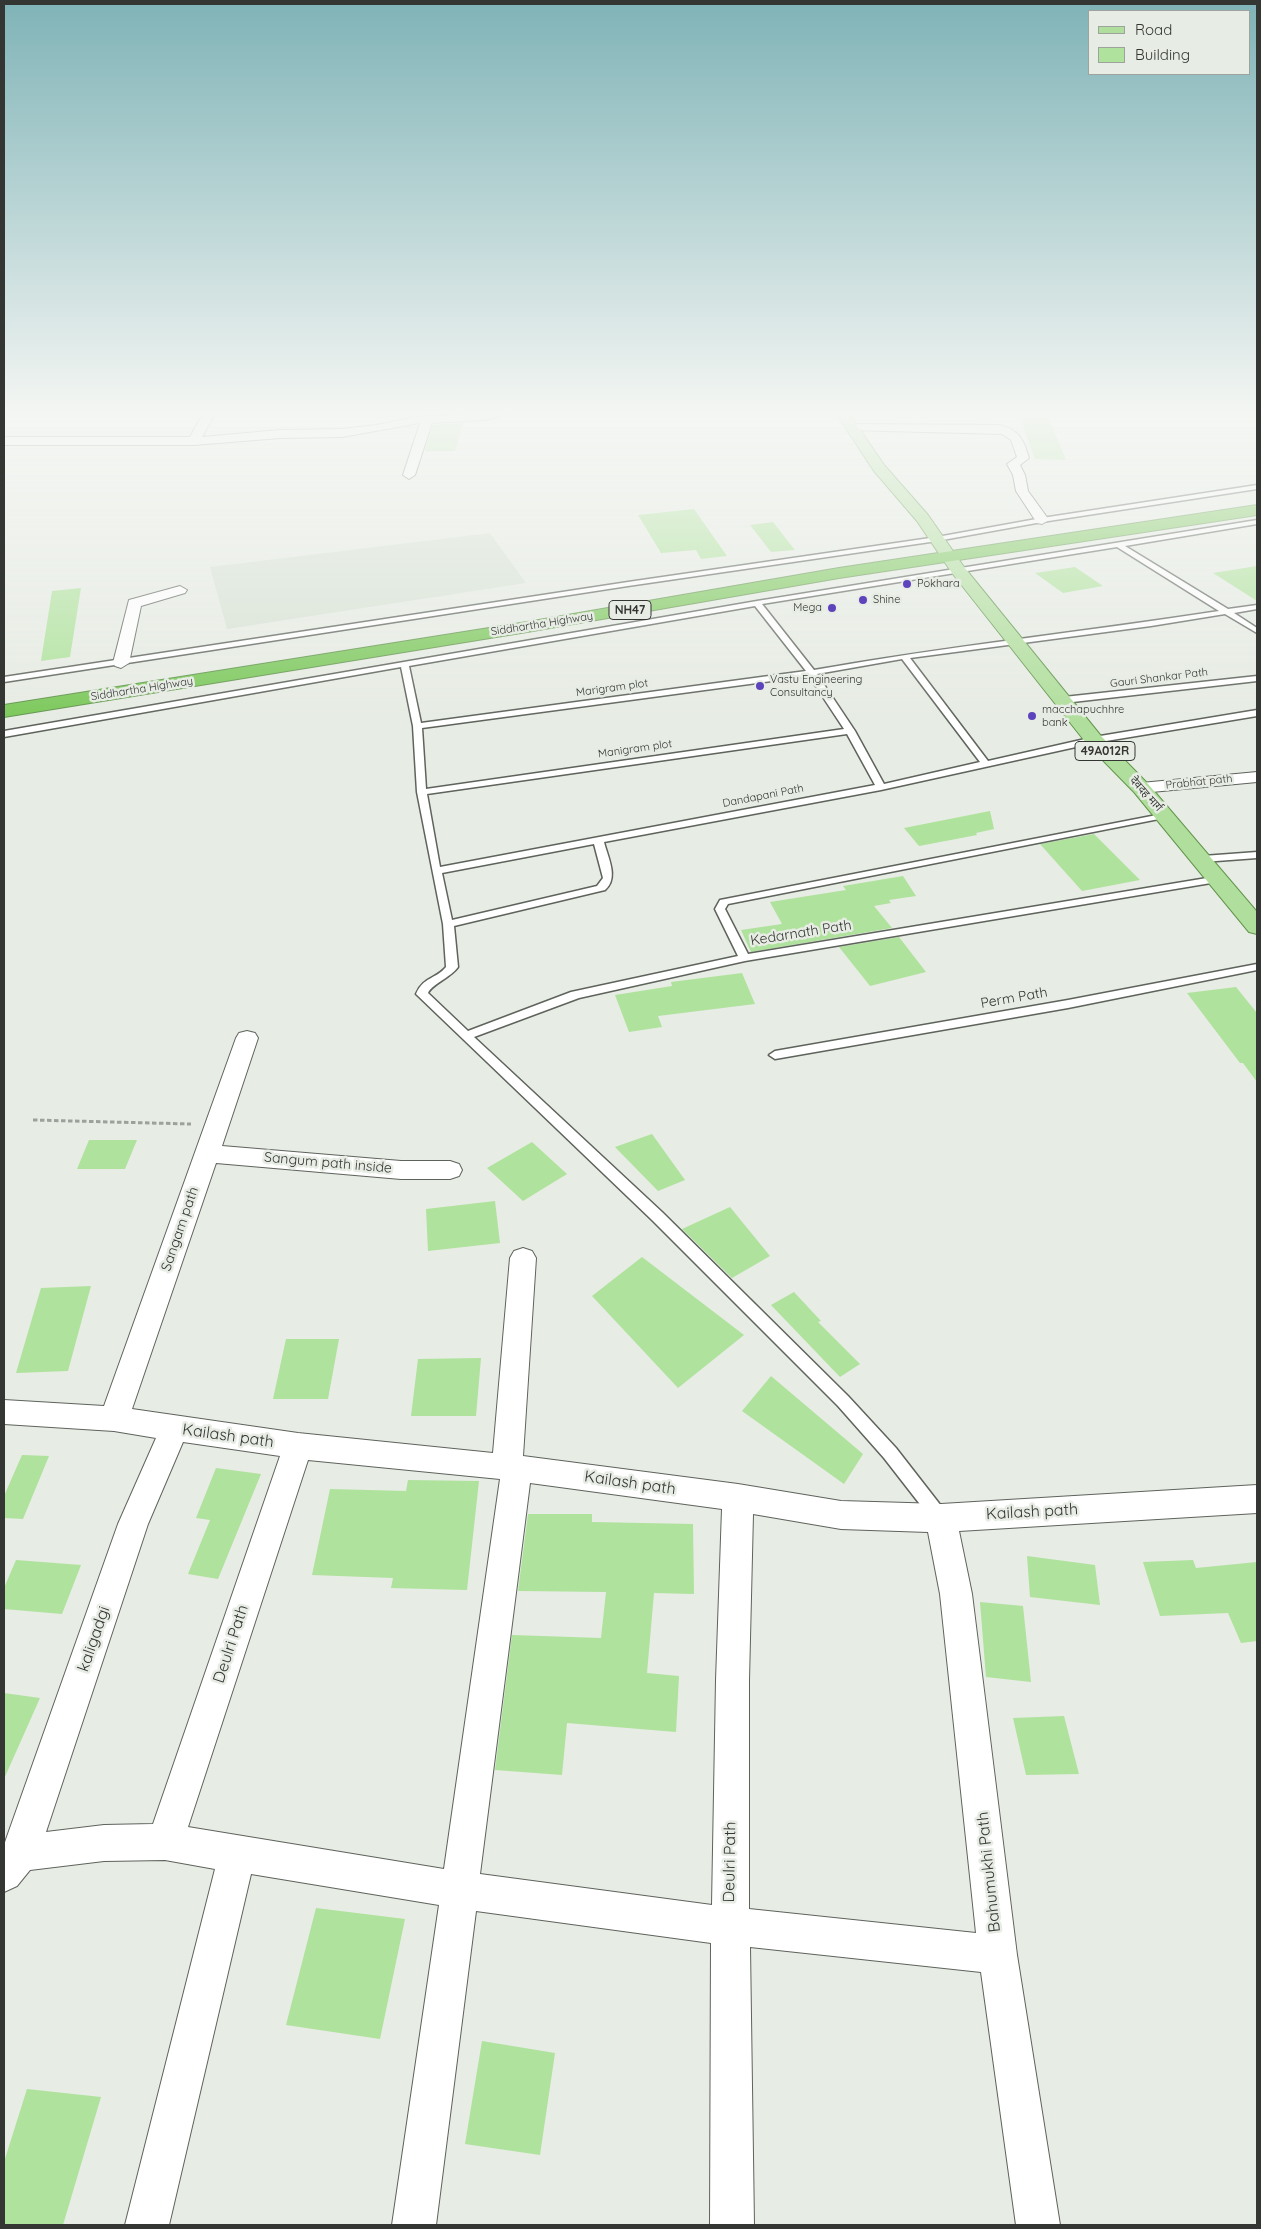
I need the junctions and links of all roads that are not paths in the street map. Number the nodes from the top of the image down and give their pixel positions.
1 (919, 516) edge
2 (1039, 516) edge
3 (1068, 516) edge
4 (1165, 516) edge
5 (1214, 516) edge
6 (1042, 520) junction
7 (1257, 522) edge
8 (1119, 545) junction
9 (946, 554) junction
10 (180, 590) dead end
11 (757, 603) junction
12 (1257, 607) edge
13 (1226, 613) junction
14 (1257, 631) edge
15 (1017, 642) junction
16 (904, 656) junction
17 (121, 662) junction
18 (405, 666) junction
19 (810, 673) junction
20 (1257, 678) edge
21 (4, 680) edge
22 (4, 698) edge
23 (1064, 700) junction
24 (4, 711) edge
25 (1257, 714) edge
26 (417, 726) junction
27 (851, 731) junction
28 (4, 734) edge
29 (1094, 740) junction
30 (985, 763) junction
31 (1257, 777) edge
32 (881, 786) junction
33 (1141, 788) junction
34 (422, 792) junction
35 (1164, 814) junction
36 (598, 840) junction
37 (1257, 856) edge
38 (1203, 859) junction
39 (436, 871) junction
40 (1220, 879) junction
41 (448, 924) junction
42 (1257, 927) edge
43 (745, 958) junction
44 (1257, 967) edge
45 (465, 1036) junction
46 (246, 1038) dead end
47 (775, 1055) dead end
48 (207, 1153) junction
49 (450, 1170) dead end
50 (523, 1258) dead end
51 (4, 1412) edge
52 (114, 1419) junction
53 (174, 1429) junction
54 (298, 1446) junction
55 (512, 1468) junction
56 (738, 1498) junction
57 (1257, 1499) edge
58 (941, 1518) junction
59 (165, 1842) junction
60 (237, 1856) junction
61 (12, 1863) edge
62 (461, 1890) junction
63 (729, 1926) junction
64 (998, 1955) junction
65 (147, 2225) edge
66 (414, 2225) edge
67 (732, 2225) edge
68 (1038, 2225) edge

1 - 9 main road, 49A012R
2 - 6 street
3 - 6 lane
4 - 9 highway, Siddhartha Highway / NH47
5 - 9 highway, Siddhartha Highway / NH47
6 - 9 lane
7 - 8 lane
8 - 9 lane
8 - 13 lane
9 - 11 lane
9 - 15 main road, देवदह मार्ग / 49A012R
9 - 17 lane
9 - 22 highway, Siddhartha Highway / NH47
9 - 24 highway, Siddhartha Highway / NH47
10 - 17 street
11 - 18 lane
11 - 19 lane
12 - 13 lane, Marigram plot
13 - 14 lane
13 - 15 lane, Marigram plot
15 - 16 lane, Marigram plot
15 - 23 main road, देवदह मार्ग / 49A012R
16 - 19 lane, Marigram plot
16 - 30 lane
17 - 21 lane
18 - 26 lane
18 - 28 lane
19 - 26 lane, Marigram plot
19 - 27 lane
20 - 23 lane, Gauri Shankar Path
23 - 29 main road, देवदह मार्ग / 49A012R
25 - 29 lane, Dandapani Path
26 - 34 lane
27 - 32 lane
27 - 34 lane, Manigram plot
29 - 30 lane, Dandapani Path
29 - 33 main road, देवदह मार्ग / 49A012R
30 - 32 lane, Dandapani Path
31 - 33 street, Prabhat path
32 - 36 lane, Dandapani Path
33 - 35 main road, देवदह मार्ग / 49A012R
34 - 39 lane
35 - 38 main road, देवदह मार्ग / 49A012R
35 - 43 lane, Kedarnath Path
36 - 39 lane, Dandapani Path
36 - 41 lane
37 - 38 lane
38 - 40 main road, देवदह मार्ग / 49A012R
39 - 41 lane
40 - 42 main road, देवदह मार्ग / 49A012R
40 - 43 lane, Kedarnath Path
41 - 45 lane
43 - 45 lane
44 - 47 lane, Perm Path
45 - 58 lane
46 - 48 street, Sangam path
48 - 49 street, Sangum path inside
48 - 52 street, Sangam path
50 - 55 street
51 - 52 street, Kailash path
52 - 53 street, Kailash path
53 - 54 street, Kailash path
53 - 61 street, kaligadgi
54 - 55 street, Kailash path
54 - 59 street, Deulri Path
55 - 56 street, Kailash path
55 - 62 street
56 - 58 street, Kailash path
56 - 63 street, Deulri Path
57 - 58 street, Kailash path
58 - 64 street, Bahumukhi Path
59 - 60 street
59 - 61 street
60 - 62 street
60 - 65 street
62 - 63 street
62 - 66 street
63 - 64 street
63 - 67 street, Deulri Path
64 - 68 street, Bahumukhi Path

